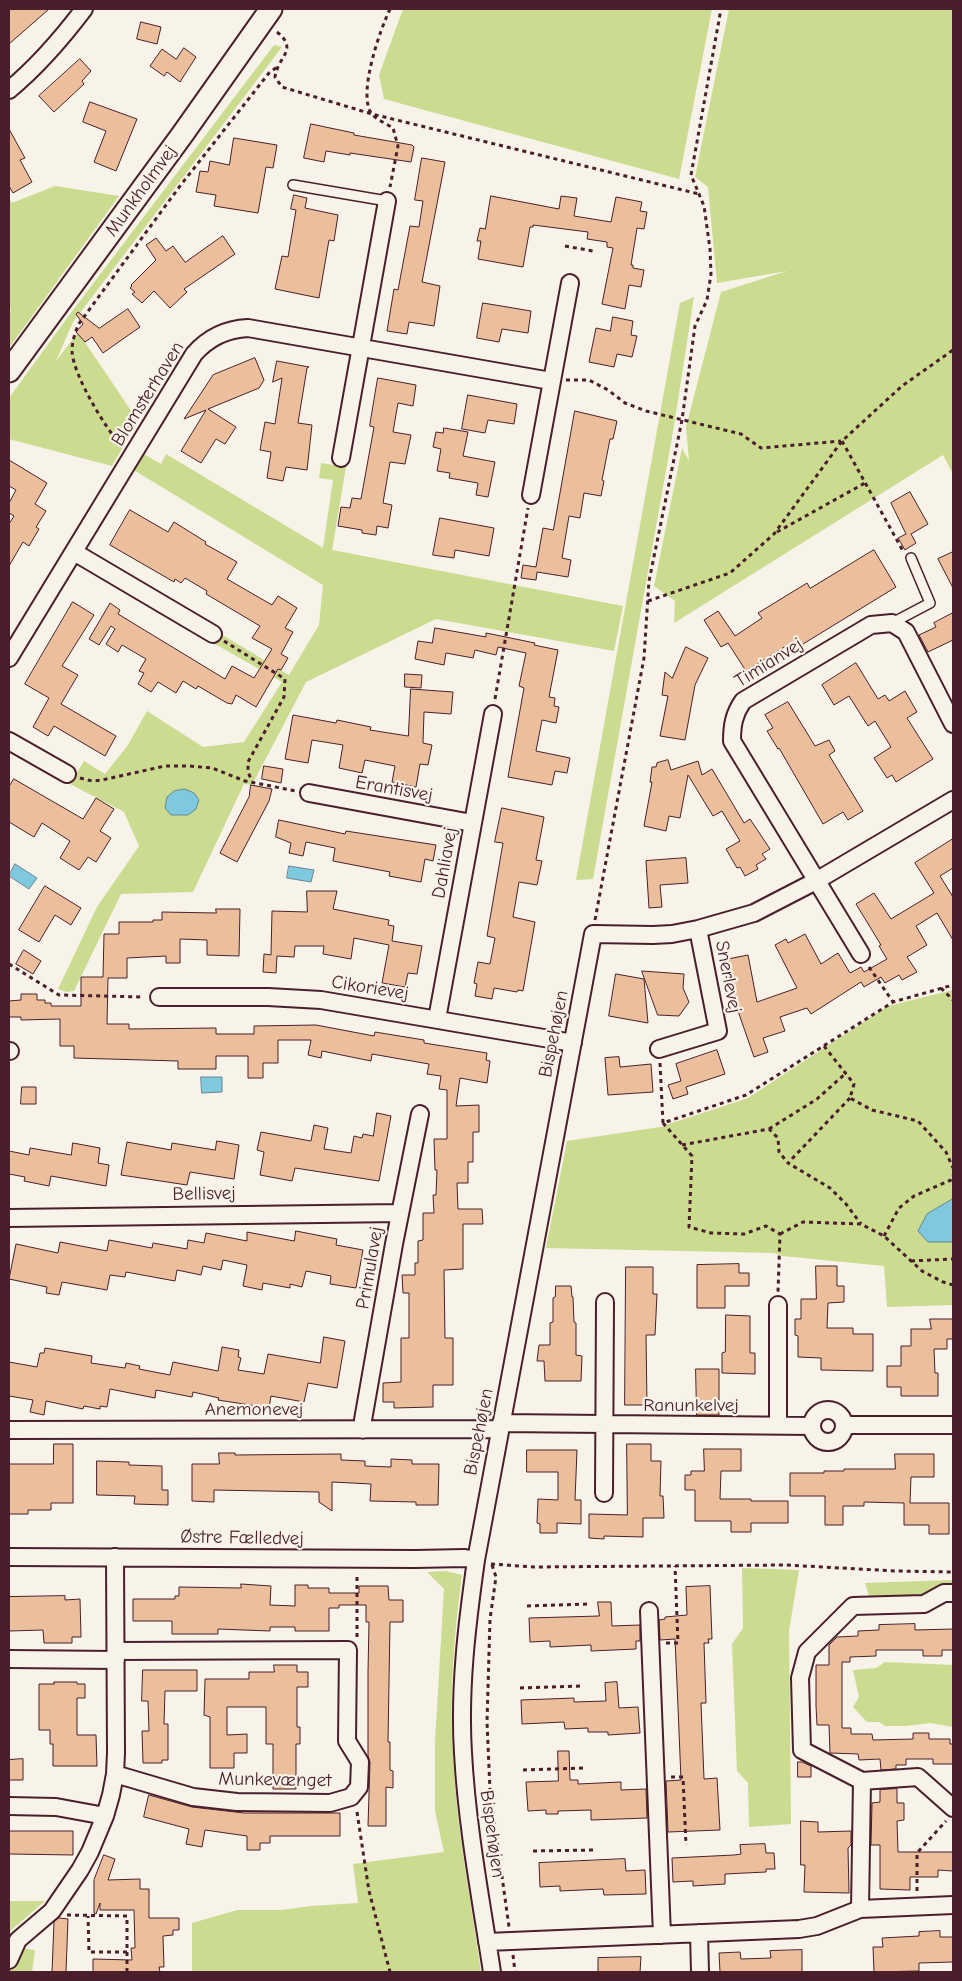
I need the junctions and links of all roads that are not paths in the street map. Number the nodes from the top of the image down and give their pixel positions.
1 (84, 9) edge
2 (267, 15) edge
3 (9, 90) edge
4 (292, 185) dead end
5 (387, 201) joint
6 (570, 283) dead end
7 (360, 347) junction
8 (9, 371) edge
9 (551, 381) junction
10 (342, 458) dead end
11 (531, 495) road end
12 (74, 552) junction
13 (911, 558) road end
14 (892, 623) junction
15 (213, 634) road end
16 (9, 658) edge
17 (493, 714) road end
18 (953, 724) edge
19 (9, 741) edge
20 (68, 774) road end
21 (308, 793) road end
22 (953, 800) edge
23 (472, 823) junction
24 (816, 881) junction
25 (698, 929) junction
26 (593, 934) joint
27 (861, 954) road end
28 (159, 997) road end
29 (437, 1019) junction
30 (573, 1043) junction
31 (659, 1049) road end
32 (420, 1114) dead end
33 (400, 1213) junction
34 (9, 1218) edge
35 (605, 1302) dead end
36 (778, 1305) road end
37 (604, 1425) junction
38 (778, 1425) junction
39 (844, 1425) junction
40 (953, 1425) edge
41 (501, 1426) junction
42 (812, 1426) junction
43 (9, 1430) edge
44 (363, 1430) junction
45 (604, 1493) dead end
46 (9, 1556) edge
47 (115, 1557) junction
48 (476, 1560) junction
49 (953, 1593) edge
50 (649, 1611) dead end
51 (116, 1656) junction
52 (9, 1659) edge
53 (115, 1774) junction
54 (862, 1780) junction
55 (9, 1806) edge
56 (950, 1814) edge
57 (104, 1816) junction
58 (953, 1905) edge
59 (860, 1910) junction
60 (698, 1933) junction
61 (662, 1934) junction
62 (487, 1942) junction
63 (9, 1960) edge
64 (492, 1972) edge
65 (700, 1972) edge

1 - 3 street
2 - 8 street, Munkholmvej
4 - 5 lane
5 - 7 street
6 - 9 street
7 - 9 street, Blomsterhaven
7 - 10 street
7 - 12 street, Blomsterhaven
9 - 11 street
12 - 15 street
12 - 16 street, Blomsterhaven
13 - 14 lane, Timianvej
14 - 18 street
14 - 24 street, Timianvej
17 - 23 street, Dahliavej
19 - 20 street
21 - 23 street, Erantisvej
22 - 24 street, Snerlevej
23 - 29 street, Dahliavej
24 - 25 street, Snerlevej
24 - 27 street
25 - 26 street, Snerlevej
25 - 31 street, Snerlevej
26 - 30 street, Bispehøjen
28 - 29 street, Cikorievej
29 - 30 street, Cikorievej
30 - 41 street, Bispehøjen
32 - 33 street, Primulavej
33 - 34 street, Bellisvej
33 - 44 street, Primulavej
35 - 37 street
36 - 38 street
37 - 38 street, Ranunkelvej
37 - 41 street, Ranunkelvej
37 - 45 street
38 - 42 street, Ranunkelvej
39 - 40 street
39 - 42 street
39 - 42 street
41 - 44 street, Anemonevej
41 - 48 street, Bispehøjen
43 - 44 street, Anemonevej
46 - 47 street, Østre Fælledvej
47 - 48 street, Østre Fælledvej
47 - 51 street
48 - 62 street, Bispehøjen
49 - 54 street
50 - 61 street
51 - 52 street
51 - 53 street
51 - 53 street, Munkevænget
53 - 57 street
54 - 56 street
54 - 59 street
55 - 57 street
57 - 63 street
58 - 59 street
59 - 60 street
60 - 61 street
60 - 65 street
61 - 62 street
62 - 64 street, Bispehøjen

